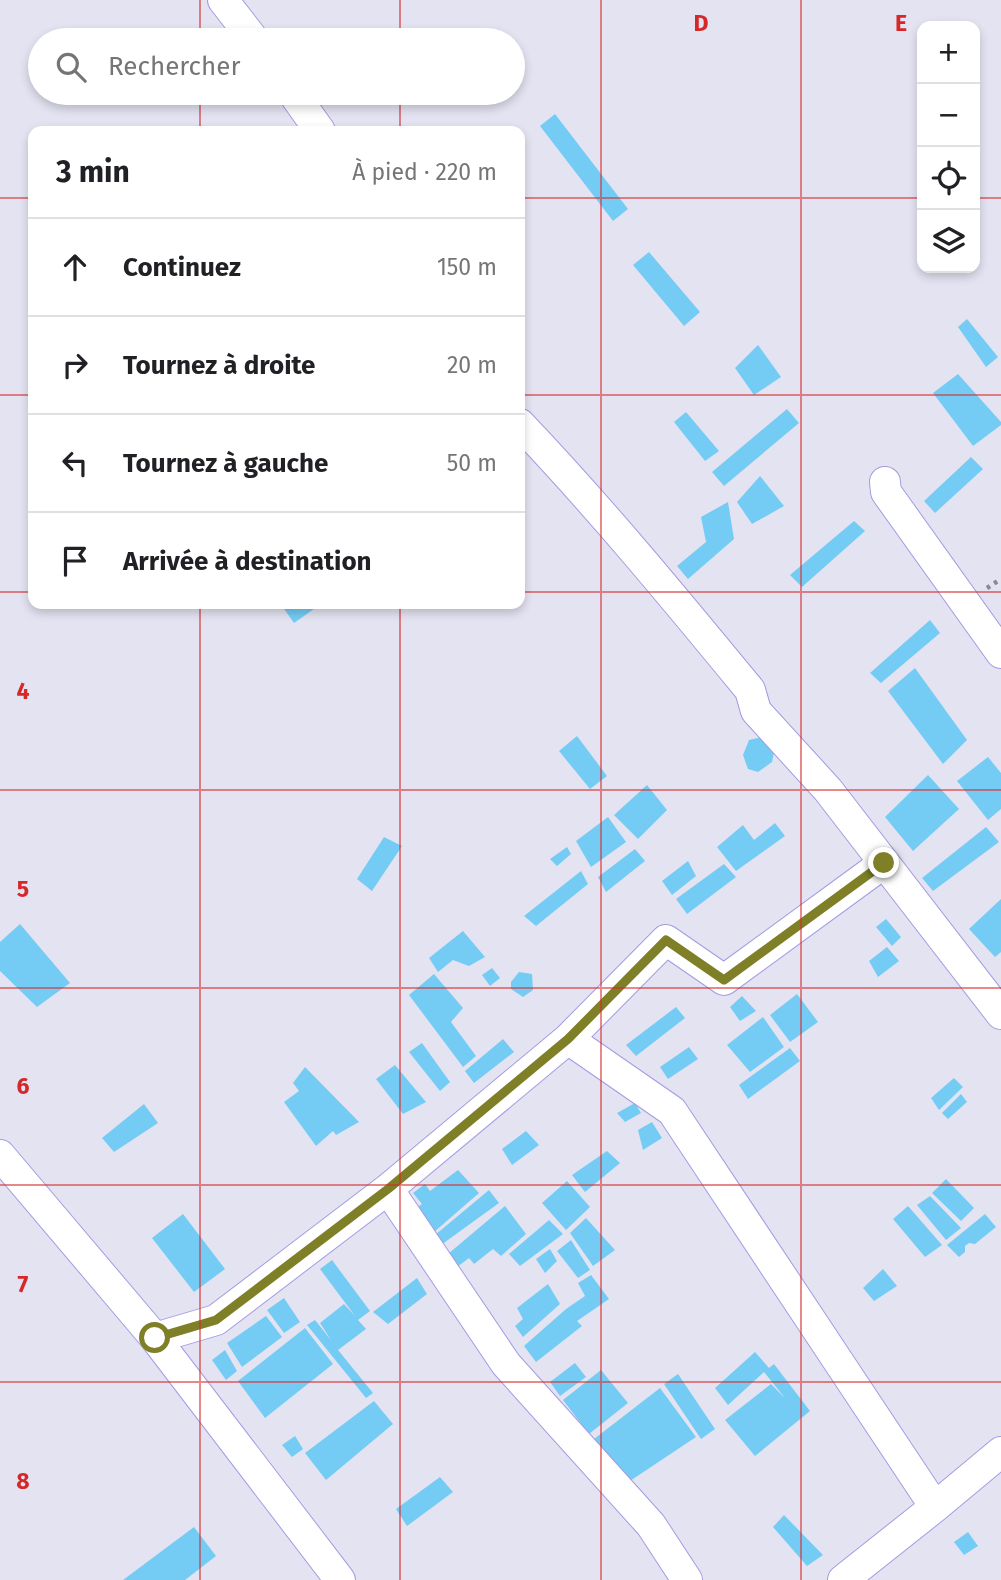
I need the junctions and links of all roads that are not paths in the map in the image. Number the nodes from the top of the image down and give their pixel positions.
1 (223, 0) edge
2 (245, 28) edge
3 (302, 105) edge
4 (316, 126) edge
5 (525, 429) edge
6 (886, 482) dead end
7 (1001, 653) edge
8 (884, 863) junction
9 (1001, 1014) edge
10 (568, 1039) junction
11 (0, 1155) edge
12 (388, 1189) junction
13 (155, 1338) junction
14 (1001, 1452) edge
15 (935, 1507) junction
16 (340, 1580) edge
17 (687, 1580) edge
18 (843, 1580) edge

1 - 2 street
3 - 4 street
5 - 8 street
6 - 7 street
8 - 9 street
8 - 10 street
10 - 12 street
10 - 15 street
11 - 13 street
12 - 13 street
12 - 17 street
13 - 16 street
14 - 15 street
15 - 18 street

